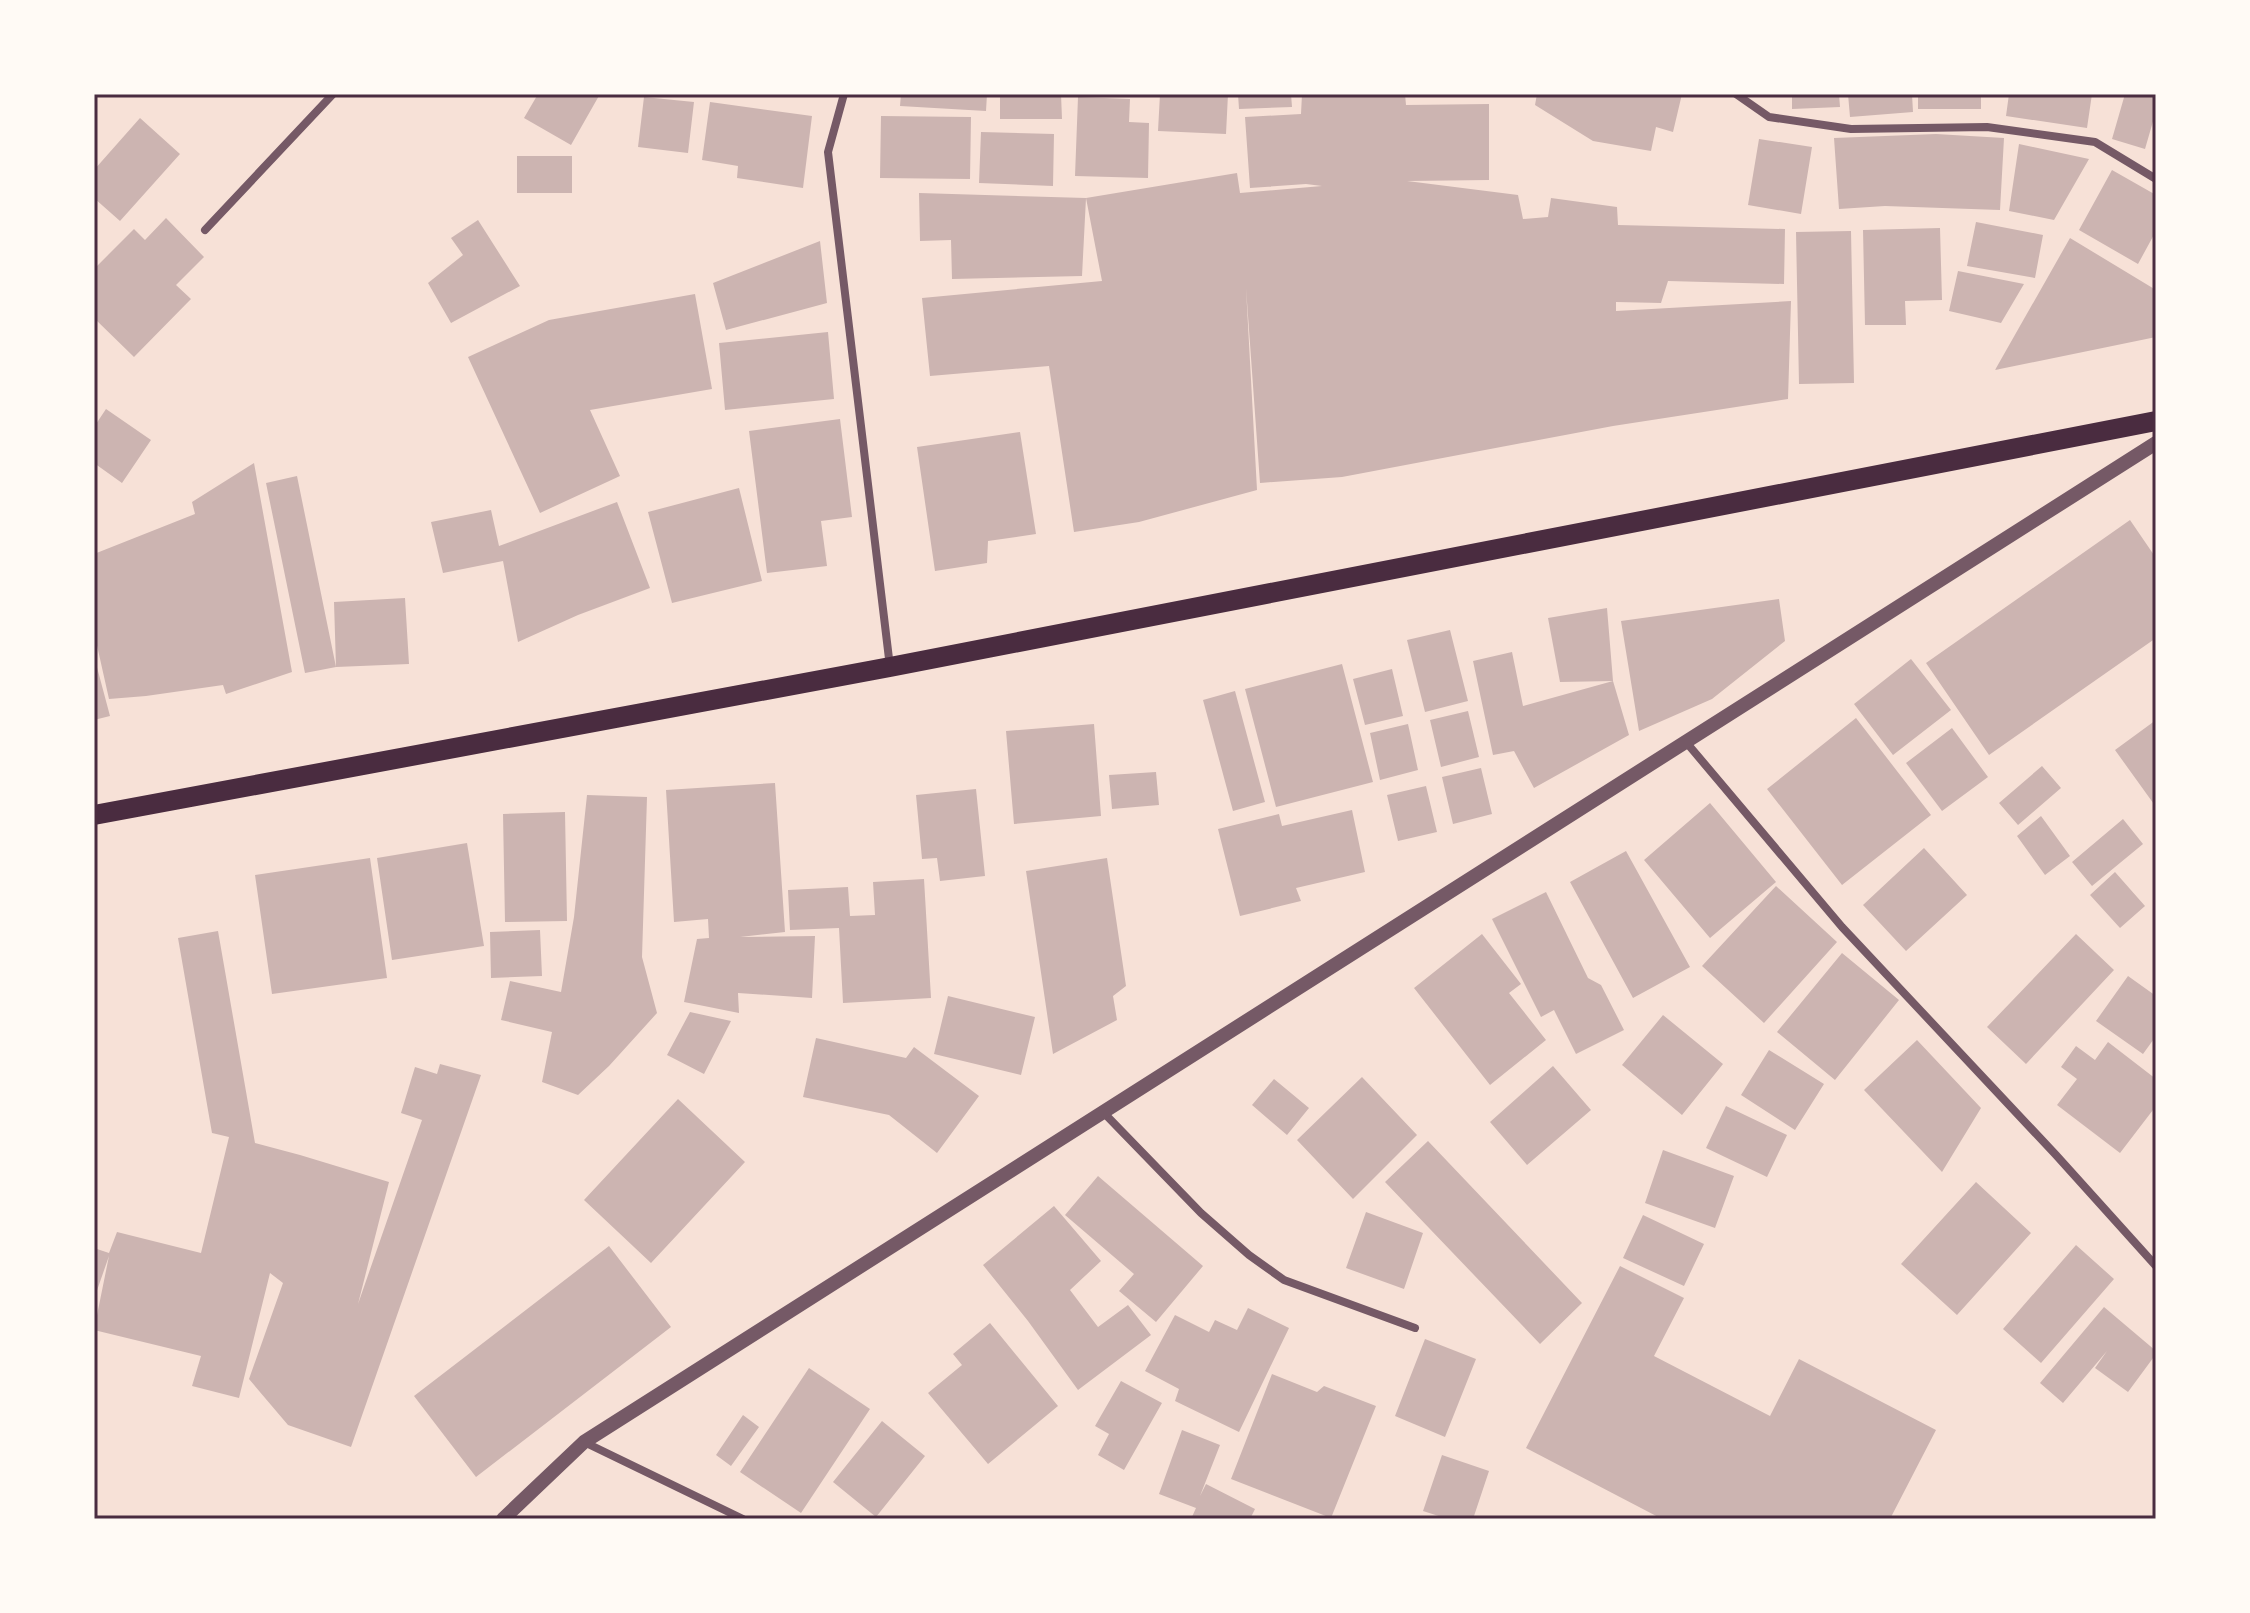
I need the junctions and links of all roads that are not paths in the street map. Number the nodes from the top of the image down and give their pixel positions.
1 (333, 94) edge
2 (844, 94) edge
3 (1736, 94) edge
4 (2156, 179) edge
5 (205, 230) dead end
6 (2156, 421) edge
7 (2156, 443) edge
8 (890, 667) junction
9 (1686, 742) junction
10 (94, 815) edge
11 (1103, 1112) junction
12 (2156, 1266) edge
13 (1415, 1328) dead end
14 (584, 1442) junction
15 (503, 1519) edge
16 (743, 1519) edge

1 - 5 street
2 - 8 street
3 - 4 street
6 - 8 main road
7 - 9 street
8 - 10 main road
9 - 11 street
9 - 12 street
11 - 13 street
11 - 14 street
14 - 15 street
14 - 16 street

